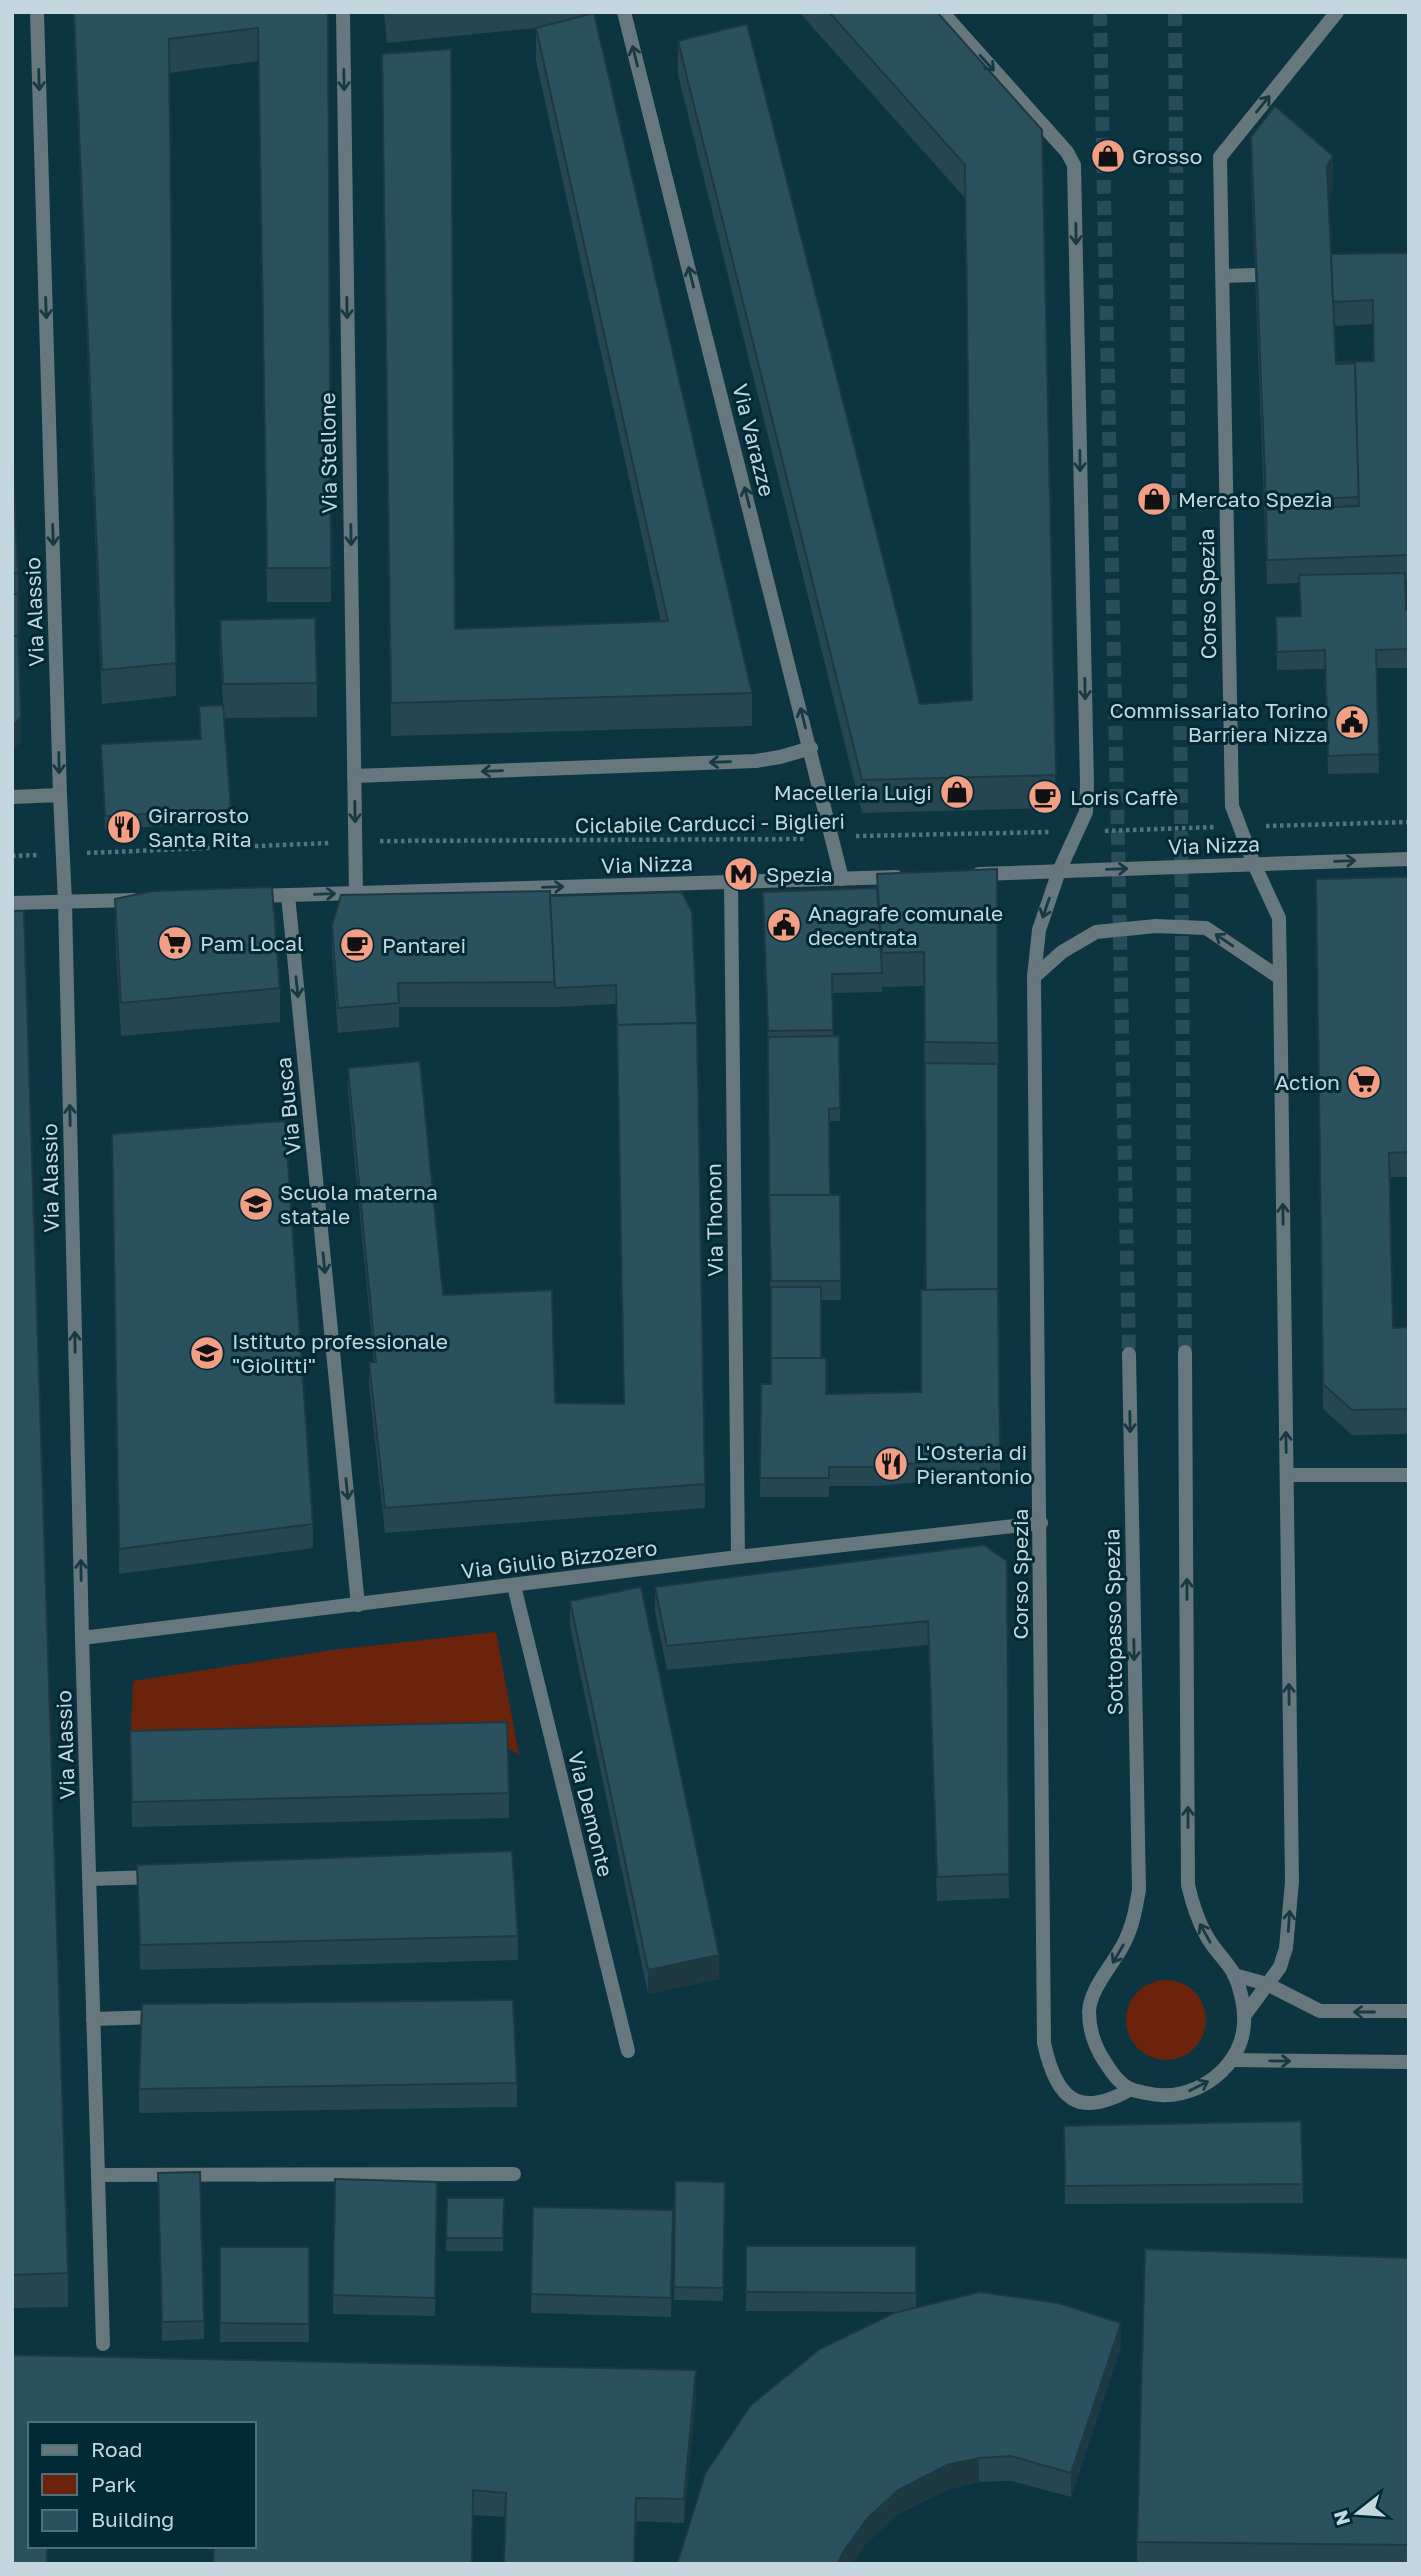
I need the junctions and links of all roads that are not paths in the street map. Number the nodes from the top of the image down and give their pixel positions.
1 (37, 12) edge
2 (343, 12) edge
3 (624, 12) edge
4 (942, 12) edge
5 (1337, 12) edge
6 (1255, 275) edge
7 (1223, 276) junction
8 (811, 748) junction
9 (354, 776) junction
10 (60, 794) junction
11 (12, 797) edge
12 (1409, 859) edge
13 (1254, 864) junction
14 (1059, 872) junction
15 (967, 875) edge
16 (912, 877) edge
17 (842, 879) junction
18 (731, 882) junction
19 (356, 893) junction
20 (288, 895) junction
21 (236, 897) edge
22 (144, 899) edge
23 (65, 902) junction
24 (12, 903) edge
25 (1034, 977) junction
26 (1280, 978) junction
27 (1185, 1352) tunnel mouth
28 (1129, 1354) tunnel mouth
29 (1287, 1475) junction
30 (1409, 1475) edge
31 (1041, 1523) junction
32 (738, 1557) junction
33 (514, 1586) junction
34 (358, 1605) junction
35 (82, 1638) junction
36 (173, 1876) edge
37 (90, 1880) junction
38 (1234, 1975) junction
39 (1267, 1984) junction
40 (1409, 2011) edge
41 (1244, 2015) junction
42 (176, 2017) edge
43 (93, 2019) junction
44 (628, 2051) dead end
45 (1231, 2060) junction
46 (1409, 2062) edge
47 (1130, 2089) junction
48 (514, 2174) dead end
49 (98, 2175) junction
50 (103, 2344) dead end

1 -> 10 street, Via Alassio
2 -> 9 street, Via Stellone
8 -> 3 street, Via Varazze
4 -> 14 street, Corso Spezia
7 -> 5 street, Corso Spezia
6 - 7 street
7 - 13 street, Corso Spezia
8 -> 9 street
8 - 17 street, Via Varazze
9 -> 19 street, Via Stellone
10 - 11 street
10 - 23 street, Via Alassio
13 -> 12 street, Via Nizza
14 -> 13 street, Via Nizza
13 - 26 street, Corso Spezia
14 - 15 street, Via Nizza
14 -> 25 street, Corso Spezia
16 - 17 street, Via Nizza
17 - 18 street, Via Nizza
19 -> 18 street, Via Nizza
18 - 32 street, Via Thonon
20 -> 19 street, Via Nizza
20 - 21 street, Via Nizza
20 -> 34 street, Via Busca
22 - 23 street
23 - 24 street
35 -> 23 street, Via Alassio
26 -> 25 street
25 - 31 street, Corso Spezia
29 -> 26 street, Corso Spezia
38 -> 27 street, Corso Spezia
28 -> 47 street, Sottopasso Spezia
29 - 30 street
39 -> 29 street, Corso Spezia
31 - 32 street, Via Giulio Bizzozero
31 - 47 street, Corso Spezia
32 - 33 street, Via Giulio Bizzozero
33 - 34 street, Via Giulio Bizzozero
33 - 44 street, Via Demonte
34 - 35 street, Via Giulio Bizzozero
35 - 37 street, Via Alassio
36 - 37 street
37 - 43 street, Via Alassio
38 - 39 street
38 - 41 street, Corso Spezia
40 -> 39 street
39 - 41 street, Corso Spezia
41 - 45 street, Corso Spezia
42 - 43 street
43 - 49 street, Via Alassio
45 -> 46 street
47 -> 45 street, Corso Spezia
48 - 49 street
49 - 50 street, Via Alassio

